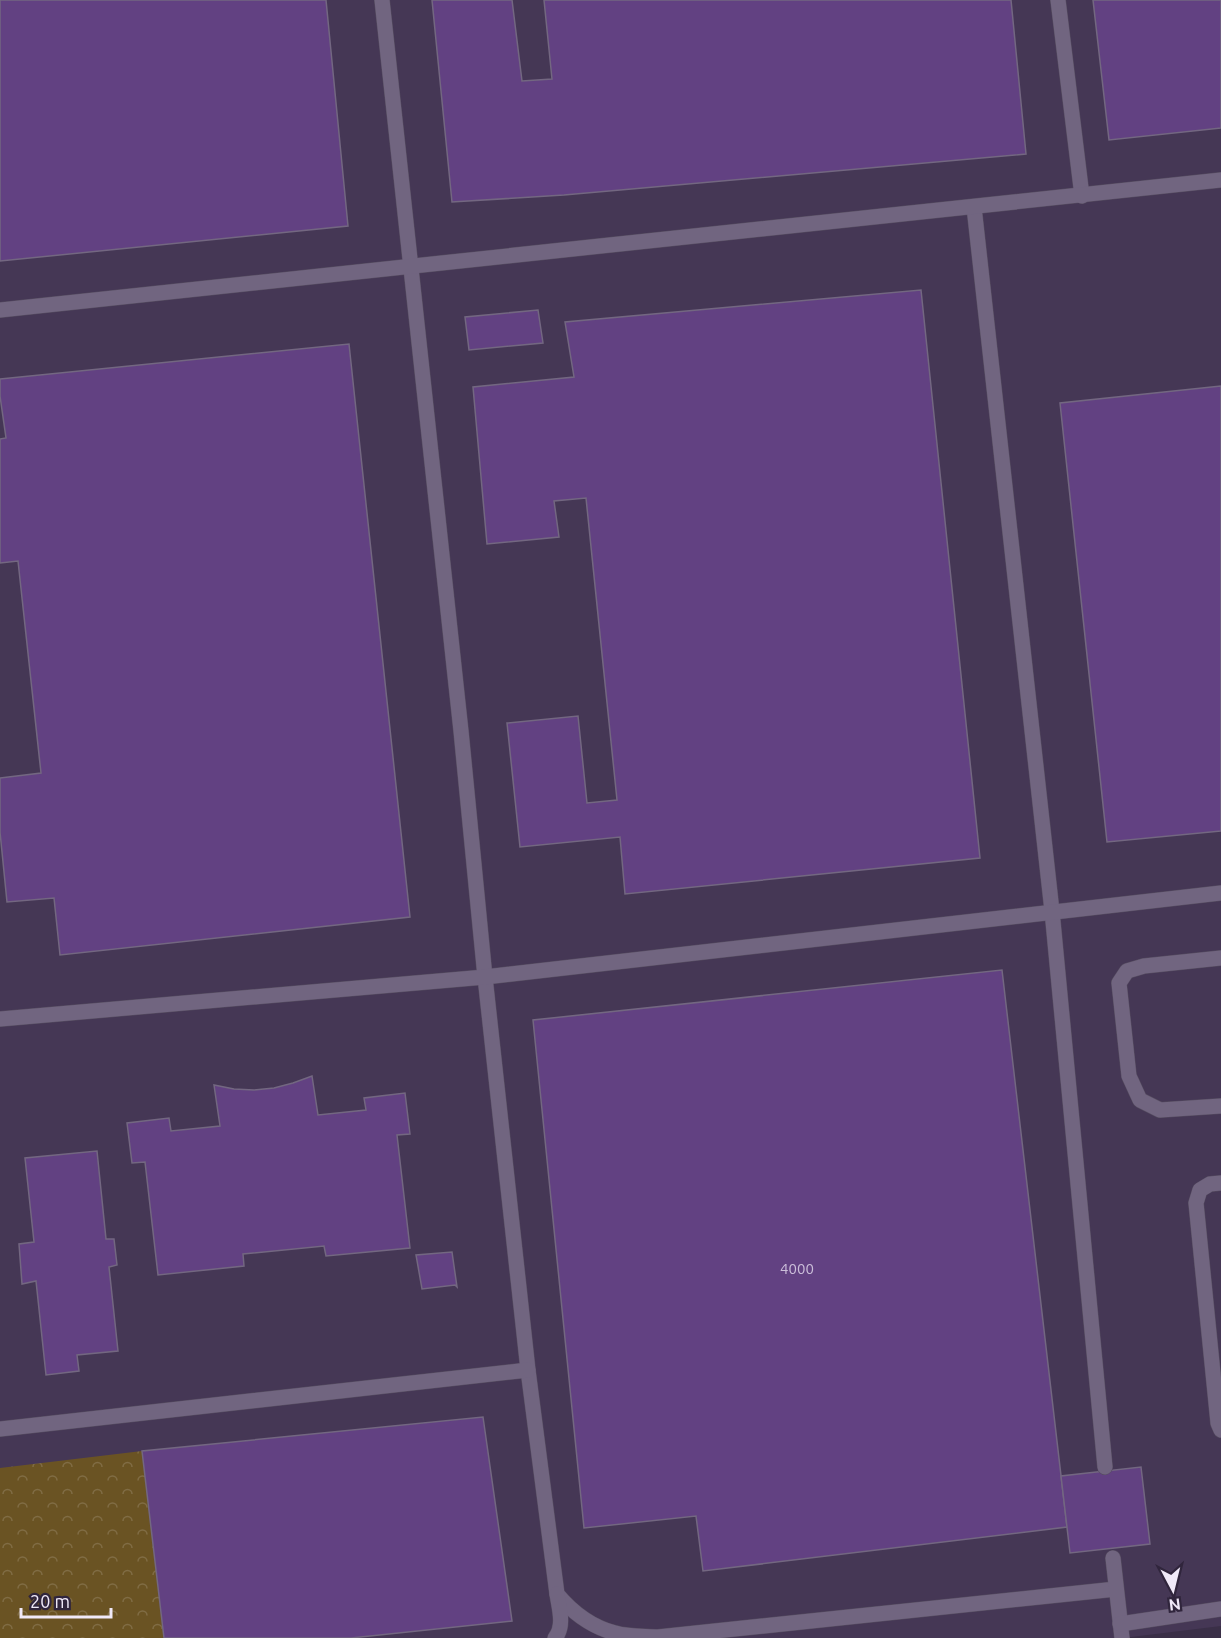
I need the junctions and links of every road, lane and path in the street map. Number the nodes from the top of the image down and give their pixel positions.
1 (382, 0) edge
2 (1058, 0) edge
3 (1221, 180) edge
4 (1082, 196) junction
5 (974, 207) junction
6 (411, 266) junction
7 (0, 310) edge
8 (1221, 892) edge
9 (1052, 911) junction
10 (1221, 958) edge
11 (485, 977) junction
12 (0, 1019) edge
13 (1221, 1106) edge
14 (1221, 1183) edge
15 (528, 1371) junction
16 (0, 1429) edge
17 (1221, 1430) edge
18 (1104, 1467) dead end
19 (1113, 1558) dead end
20 (1116, 1589) junction
21 (557, 1594) junction
22 (1221, 1609) edge
23 (1121, 1631) edge
24 (555, 1638) edge

1 - 6 lane
2 - 4 lane
3 - 4 lane
4 - 5 lane
5 - 6 lane
5 - 9 lane
6 - 7 lane
6 - 11 lane
8 - 9 lane
9 - 11 lane
9 - 18 lane
10 - 13 lane
11 - 12 lane
11 - 15 lane
14 - 17 lane
15 - 16 lane
15 - 21 lane
19 - 20 lane
20 - 21 lane
20 - 23 lane
21 - 24 lane
22 - 23 lane

